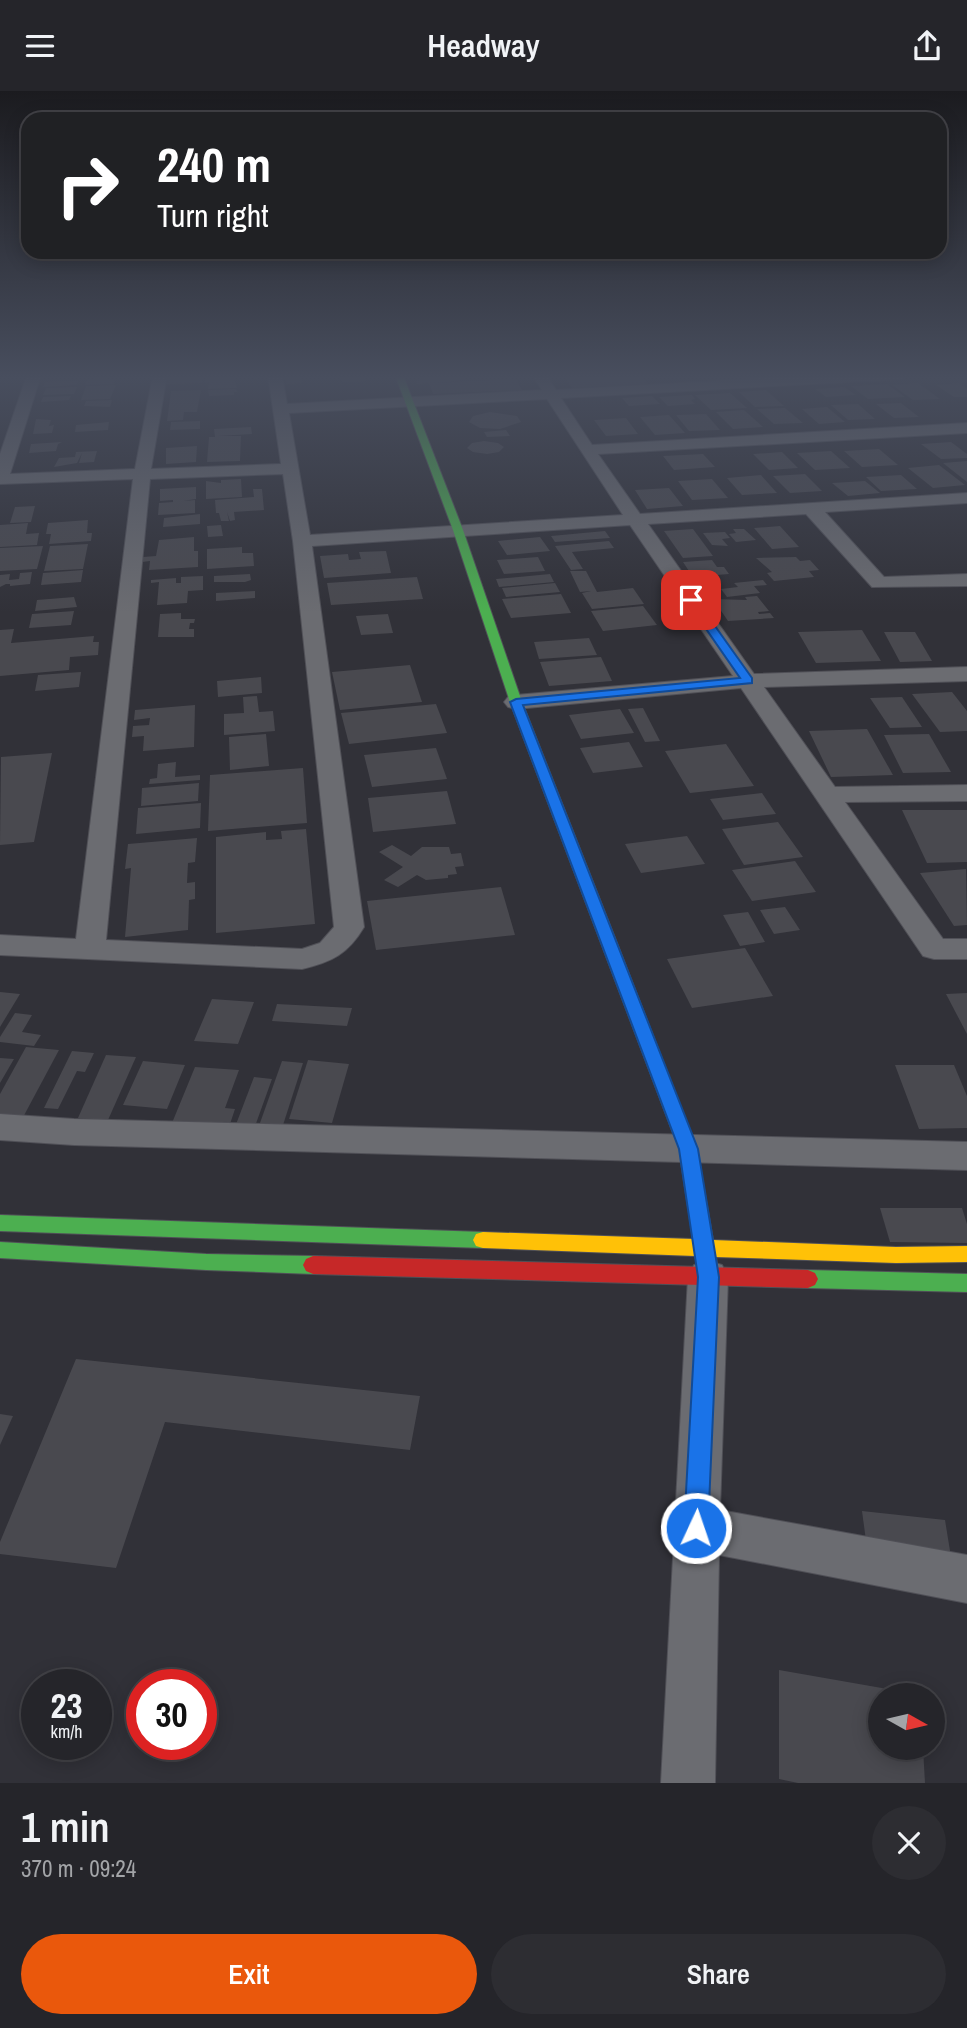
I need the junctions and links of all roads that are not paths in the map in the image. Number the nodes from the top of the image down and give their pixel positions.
1 (8, 454) edge
2 (146, 454) edge
3 (287, 454) edge
4 (429, 454) edge
5 (590, 454) edge
6 (290, 469) junction
7 (142, 475) junction
8 (0, 478) edge
9 (967, 498) edge
10 (811, 508) junction
11 (635, 519) junction
12 (458, 530) junction
13 (302, 541) junction
14 (967, 580) edge
15 (967, 674) edge
16 (748, 681) junction
17 (516, 702) junction
18 (967, 793) edge
19 (827, 795) junction
20 (0, 945) edge
21 (90, 949) junction
22 (967, 949) edge
23 (0, 1126) edge
24 (688, 1149) junction
25 (967, 1156) edge
26 (0, 1223) edge
27 (0, 1250) edge
28 (967, 1254) edge
29 (706, 1262) junction
30 (967, 1283) edge
31 (696, 1528) junction
32 (967, 1579) edge
33 (688, 1783) edge

1 - 8 street
2 - 7 street
3 - 6 street
4 - 12 street
5 - 11 street
6 - 7 street
6 - 13 street
7 - 8 street
7 - 21 street
9 - 10 street
10 - 11 street
10 - 14 street
11 - 12 street
11 - 16 street
12 - 13 street
12 - 17 street
13 - 21 street
15 - 16 street
16 - 17 street
16 - 19 street
17 - 24 street
18 - 19 street
19 - 22 street
20 - 21 street
23 - 24 street
24 - 25 street
24 - 29 street
26 - 29 street
27 - 29 street
28 - 29 street
29 - 30 street
29 - 31 street
31 - 32 street
31 - 33 street

